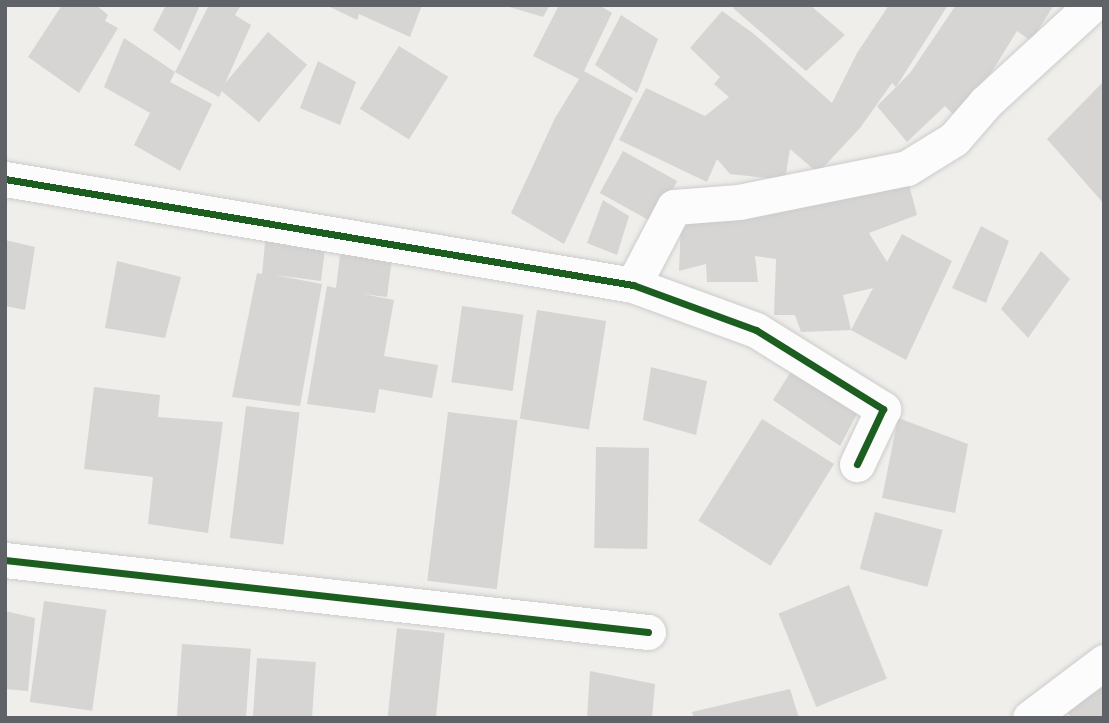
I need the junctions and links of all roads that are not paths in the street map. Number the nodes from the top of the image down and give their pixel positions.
1 (1092, 5) edge
2 (5, 179) edge
3 (633, 285) junction
4 (857, 464) dead end
5 (5, 560) edge
6 (648, 632) dead end
7 (1104, 662) edge
8 (1030, 718) edge

1 - 3 street
2 - 3 street
3 - 4 street
5 - 6 street
7 - 8 street

